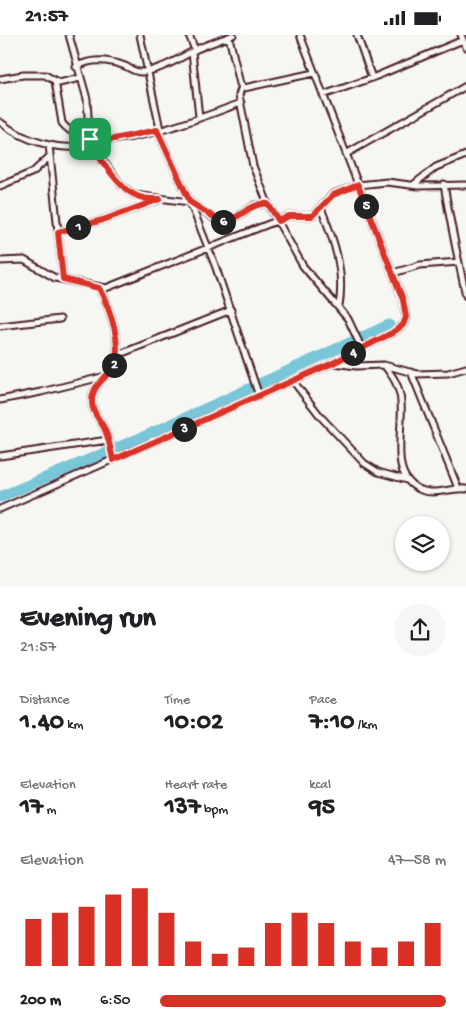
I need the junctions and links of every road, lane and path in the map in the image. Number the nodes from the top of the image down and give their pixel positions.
1 (69, 35) edge
2 (140, 35) edge
3 (189, 35) edge
4 (300, 35) edge
5 (357, 35) edge
6 (231, 36) edge
7 (462, 37) edge
8 (466, 47) edge
9 (193, 51) junction
10 (76, 67) junction
11 (147, 71) junction
12 (314, 73) junction
13 (80, 78) junction
14 (372, 78) junction
15 (0, 79) edge
16 (55, 81) junction
17 (466, 86) edge
18 (242, 87) junction
19 (323, 95) junction
20 (241, 103) junction
21 (198, 117) junction
22 (0, 123) edge
23 (159, 130) junction
24 (91, 142) junction
25 (49, 145) junction
26 (346, 154) junction
27 (466, 155) edge
28 (50, 156) junction
29 (444, 184) junction
30 (358, 185) junction
31 (412, 185) junction
32 (466, 185) edge
33 (0, 186) edge
34 (160, 199) junction
35 (190, 202) junction
36 (268, 204) junction
37 (321, 208) junction
38 (279, 221) junction
39 (58, 232) junction
40 (209, 248) junction
41 (0, 261) edge
42 (459, 263) junction
43 (393, 273) junction
44 (63, 279) junction
45 (99, 288) junction
46 (466, 296) edge
47 (339, 306) junction
48 (230, 310) junction
49 (60, 319) dead end
50 (0, 326) edge
51 (362, 349) junction
52 (115, 356) junction
53 (333, 363) junction
54 (384, 365) junction
55 (466, 368) edge
56 (411, 372) junction
57 (104, 376) junction
58 (293, 381) junction
59 (259, 395) junction
60 (0, 399) edge
61 (108, 440) junction
62 (0, 456) edge
63 (113, 460) junction
64 (407, 480) junction
65 (458, 488) junction
66 (466, 489) edge
67 (0, 509) edge

1 - 10 street
2 - 11 street
3 - 9 street
4 - 12 street
5 - 14 street
6 - 9 street
6 - 18 street
7 - 8 street
7 - 14 street
9 - 11 street
9 - 21 street
10 - 11 street
10 - 13 street
11 - 23 street
12 - 18 street
12 - 19 street
13 - 16 street
13 - 24 street
14 - 19 street
15 - 16 street
16 - 24 street
17 - 26 street
18 - 20 street
19 - 26 street
20 - 21 street
20 - 36 street
21 - 23 street
22 - 25 street
23 - 24 street
23 - 35 street
24 - 25 street
24 - 34 street
25 - 28 street
26 - 30 street
27 - 31 street
28 - 33 street
28 - 39 street
29 - 31 street
29 - 32 street
29 - 42 street
30 - 31 street
30 - 37 street
30 - 43 street
34 - 35 street
34 - 39 street
35 - 36 street
35 - 40 street
36 - 38 street
37 - 38 street
37 - 47 street
38 - 40 street
38 - 47 street
39 - 44 street
40 - 45 street
40 - 48 street
41 - 44 street
42 - 43 street
42 - 46 street
43 - 51 street
44 - 45 street
45 - 52 street
47 - 51 street
48 - 52 street
48 - 59 street
49 - 50 street
51 - 53 street
52 - 57 street
53 - 54 street
53 - 58 street
54 - 56 street
54 - 64 street
55 - 56 street
56 - 65 street
57 - 60 street
57 - 61 street
58 - 59 street
58 - 64 street
59 - 63 street
61 - 62 street
61 - 63 street
63 - 67 street
64 - 65 street
65 - 66 street

